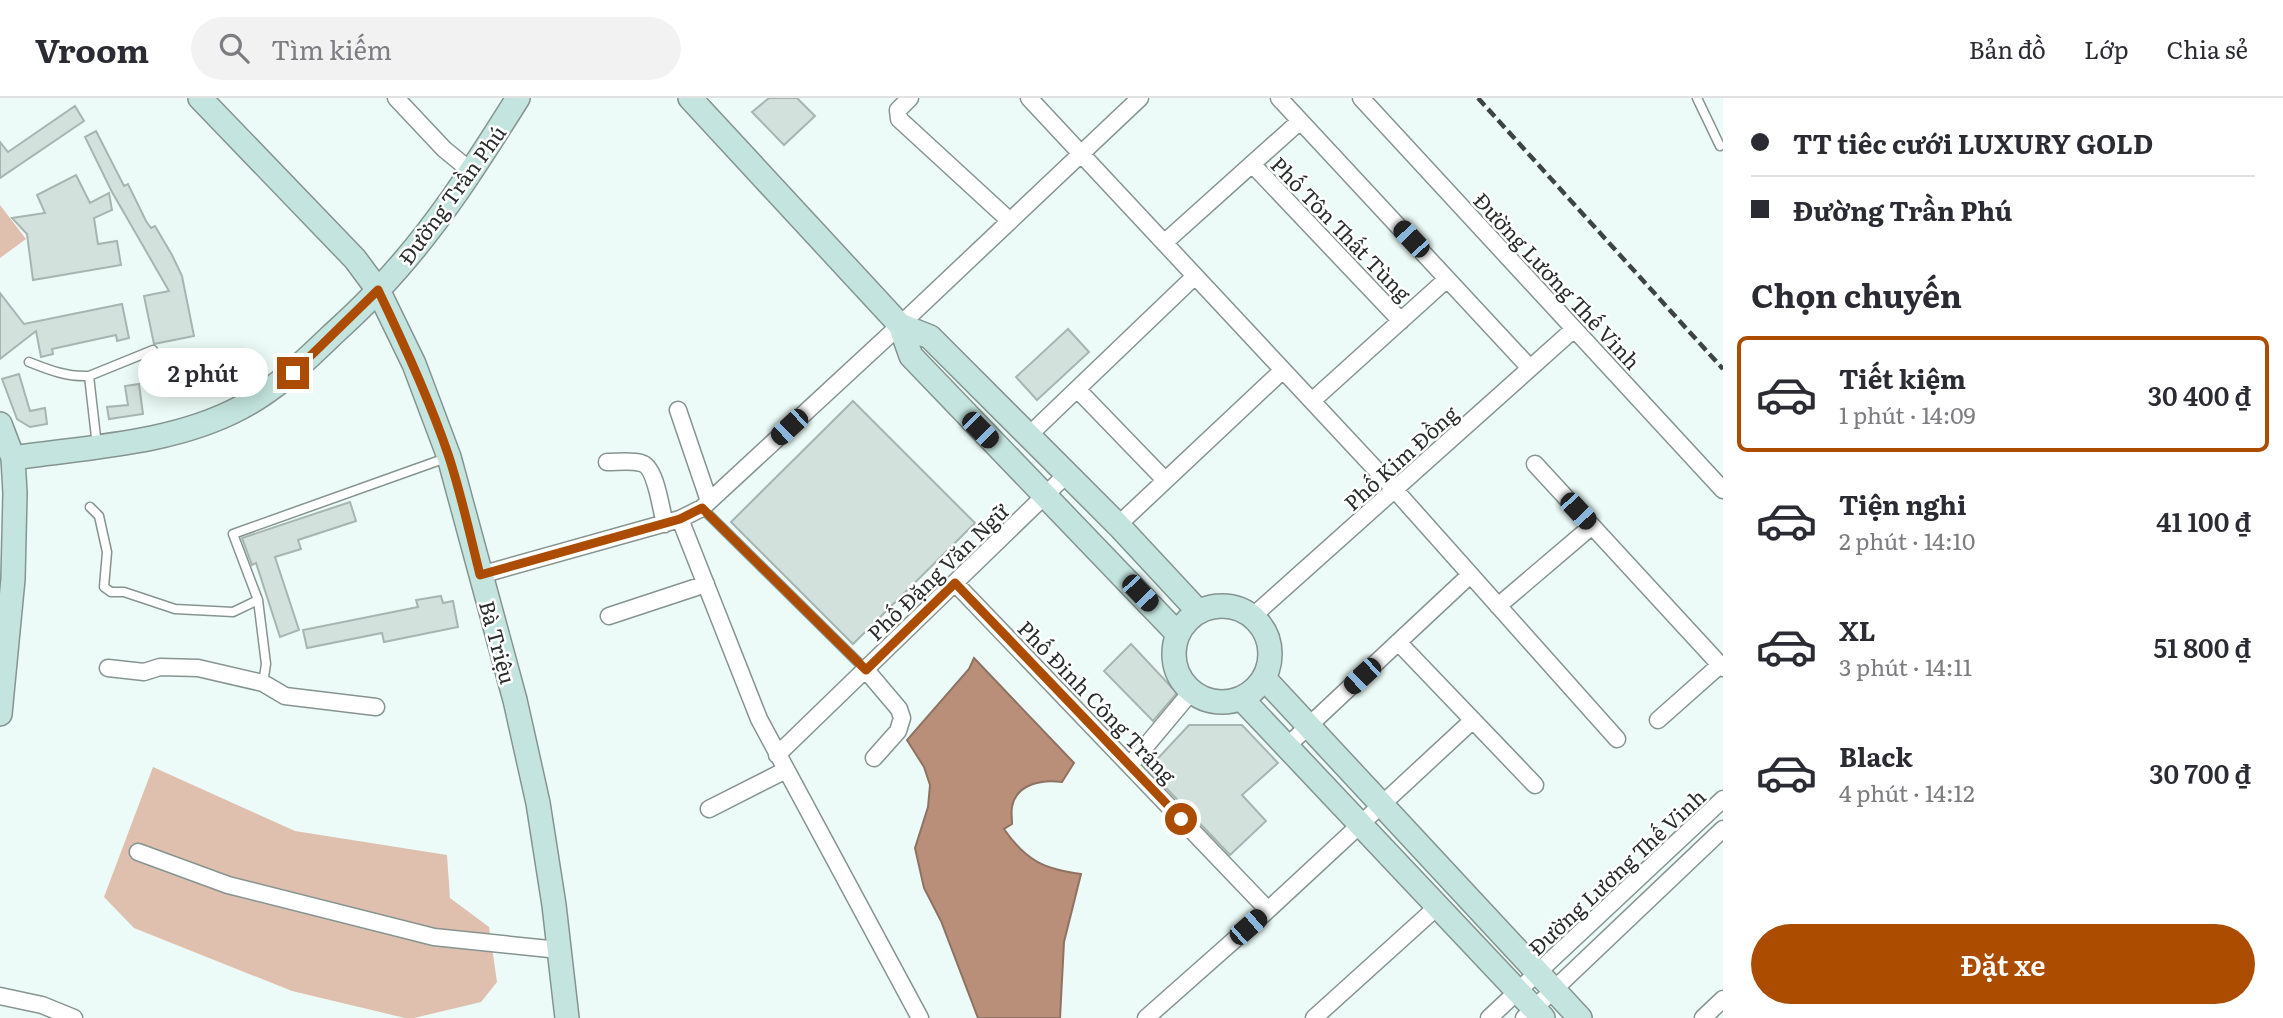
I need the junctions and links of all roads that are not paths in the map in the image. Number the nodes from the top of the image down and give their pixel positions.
1 (200, 98) edge
2 (396, 98) edge
3 (518, 98) edge
4 (690, 98) edge
5 (910, 98) edge
6 (1029, 98) edge
7 (1140, 98) edge
8 (1279, 98) edge
9 (1362, 98) edge
10 (1697, 98) edge
11 (1300, 121) junction
12 (1720, 146) dead end
13 (1081, 154) junction
14 (1252, 164) junction
15 (472, 173) junction
16 (1010, 221) junction
17 (1164, 243) junction
18 (1195, 276) junction
19 (1447, 279) junction
20 (378, 290) junction
21 (1401, 321) junction
22 (900, 325) junction
23 (1574, 329) junction
24 (153, 350) dead end
25 (29, 362) dead end
26 (1530, 368) junction
27 (1283, 370) junction
28 (89, 376) junction
29 (1077, 389) junction
30 (985, 393) junction
31 (1312, 400) junction
32 (678, 410) dead end
33 (963, 413) junction
34 (0, 425) edge
35 (1028, 436) junction
36 (97, 446) junction
37 (449, 457) junction
38 (13, 458) junction
39 (607, 462) dead end
40 (1535, 464) dead end
41 (1066, 475) junction
42 (1164, 480) junction
43 (1395, 490) junction
44 (1723, 490) edge
45 (1045, 495) junction
46 (706, 504) junction
47 (90, 507) dead end
48 (673, 522) junction
49 (1118, 525) junction
50 (1592, 526) junction
51 (480, 575) junction
52 (1470, 575) junction
53 (955, 583) junction
54 (706, 584) junction
55 (258, 600) junction
56 (1498, 606) junction
57 (1198, 611) junction
58 (609, 616) dead end
59 (1253, 616) junction
60 (1177, 633) junction
61 (1398, 642) junction
62 (1721, 667) edge
63 (108, 668) dead end
64 (866, 670) junction
65 (1264, 678) junction
66 (262, 683) junction
67 (1191, 692) junction
68 (1241, 698) junction
69 (376, 707) dead end
70 (0, 714) edge
71 (1473, 720) junction
72 (1658, 720) dead end
73 (1308, 727) junction
74 (1617, 739) dead end
75 (1286, 747) junction
76 (777, 755) junction
77 (874, 758) dead end
78 (1130, 765) junction
79 (786, 770) junction
80 (1535, 785) dead end
81 (1723, 799) edge
82 (1380, 804) junction
83 (709, 809) dead end
84 (1360, 824) junction
85 (1723, 829) edge
86 (138, 852) dead end
87 (1630, 884) junction
88 (1459, 886) junction
89 (1647, 901) junction
90 (1438, 906) junction
91 (1268, 910) junction
92 (559, 950) junction
93 (1546, 982) junction
94 (1518, 992) junction
95 (0, 996) edge
96 (1723, 999) edge
97 (1534, 1015) edge
98 (570, 1017) edge
99 (74, 1018) edge
100 (920, 1018) edge
101 (1146, 1018) edge
102 (1314, 1018) edge
103 (1489, 1018) edge
104 (1580, 1018) edge
105 (1703, 1018) edge

1 - 20 street, Bà Triệu
2 - 15 street
3 - 15 street, Đường Trần Phú
4 - 22 street
5 - 16 street
6 - 13 street
7 - 13 street
8 - 11 street
9 - 23 street, Đường Lương Thế Vinh
10 - 12 lane
11 - 14 street
11 - 19 street
13 - 16 street
13 - 17 street
14 - 17 street
14 - 21 street, Phố Tôn Thất Tùng
15 - 20 street, Đường Trần Phú
16 - 22 street
17 - 18 street
18 - 27 street
18 - 29 street
19 - 21 street
19 - 26 street
20 - 36 street, Đường Trần Phú
20 - 37 street, Bà Triệu
21 - 31 street
22 - 30 street
22 - 33 street
22 - 46 street
23 - 26 street, Phố Kim Đồng
23 - 44 street, Đường Lương Thế Vinh
24 - 28 lane
25 - 28 lane
26 - 43 street, Phố Kim Đồng
27 - 31 street
27 - 42 street
28 - 36 lane
29 - 35 street
29 - 42 street
30 - 33 street
30 - 35 street
31 - 43 street
32 - 46 street
33 - 45 street
34 - 38 street
35 - 41 street
36 - 38 street, Đường Trần Phú
37 - 51 street, Bà Triệu
37 - 55 lane
38 - 70 street
39 - 48 street
40 - 50 street
41 - 45 street, Phố Đặng Văn Ngữ
41 - 49 street
42 - 49 street
43 - 52 street
43 - 59 street, Phố Kim Đồng
45 - 53 street, Phố Đặng Văn Ngữ
45 - 60 street
46 - 48 street
46 - 64 lane
47 - 55 lane
48 - 51 street
48 - 54 street
49 - 57 street
50 - 56 street
50 - 62 street
51 - 92 street, Bà Triệu
52 - 56 street
52 - 61 street
53 - 64 street, Phố Đặng Văn Ngữ
53 - 78 street, Phố Đinh Công Tráng
54 - 58 street
54 - 76 street
55 - 66 lane
56 - 74 street
57 - 59 street
57 - 60 street
59 - 65 street
60 - 67 street
61 - 71 street
61 - 73 street
62 - 72 street
63 - 66 street
64 - 76 street, Phố Đặng Văn Ngữ
64 - 77 street
65 - 68 street
65 - 73 street
66 - 69 street
67 - 68 street
67 - 78 street
68 - 75 street
71 - 80 street
71 - 82 street
73 - 75 street
73 - 82 street
75 - 84 street
76 - 79 street
78 - 91 street, Phố Đinh Công Tráng
79 - 83 street
79 - 100 street
81 - 87 street, Đường Lương Thế Vinh
82 - 84 street
82 - 88 street
84 - 90 street
84 - 91 street
85 - 89 street, Đường Lương Thế Vinh
86 - 92 street
87 - 89 street
87 - 93 street, Đường Lương Thế Vinh
88 - 90 street
88 - 93 street
89 - 93 street, Đường Lương Thế Vinh
90 - 94 street
90 - 102 street
91 - 101 street
92 - 98 street, Bà Triệu
93 - 94 street
93 - 97 street
93 - 104 street
94 - 97 street
94 - 103 street
95 - 99 street
96 - 105 street

